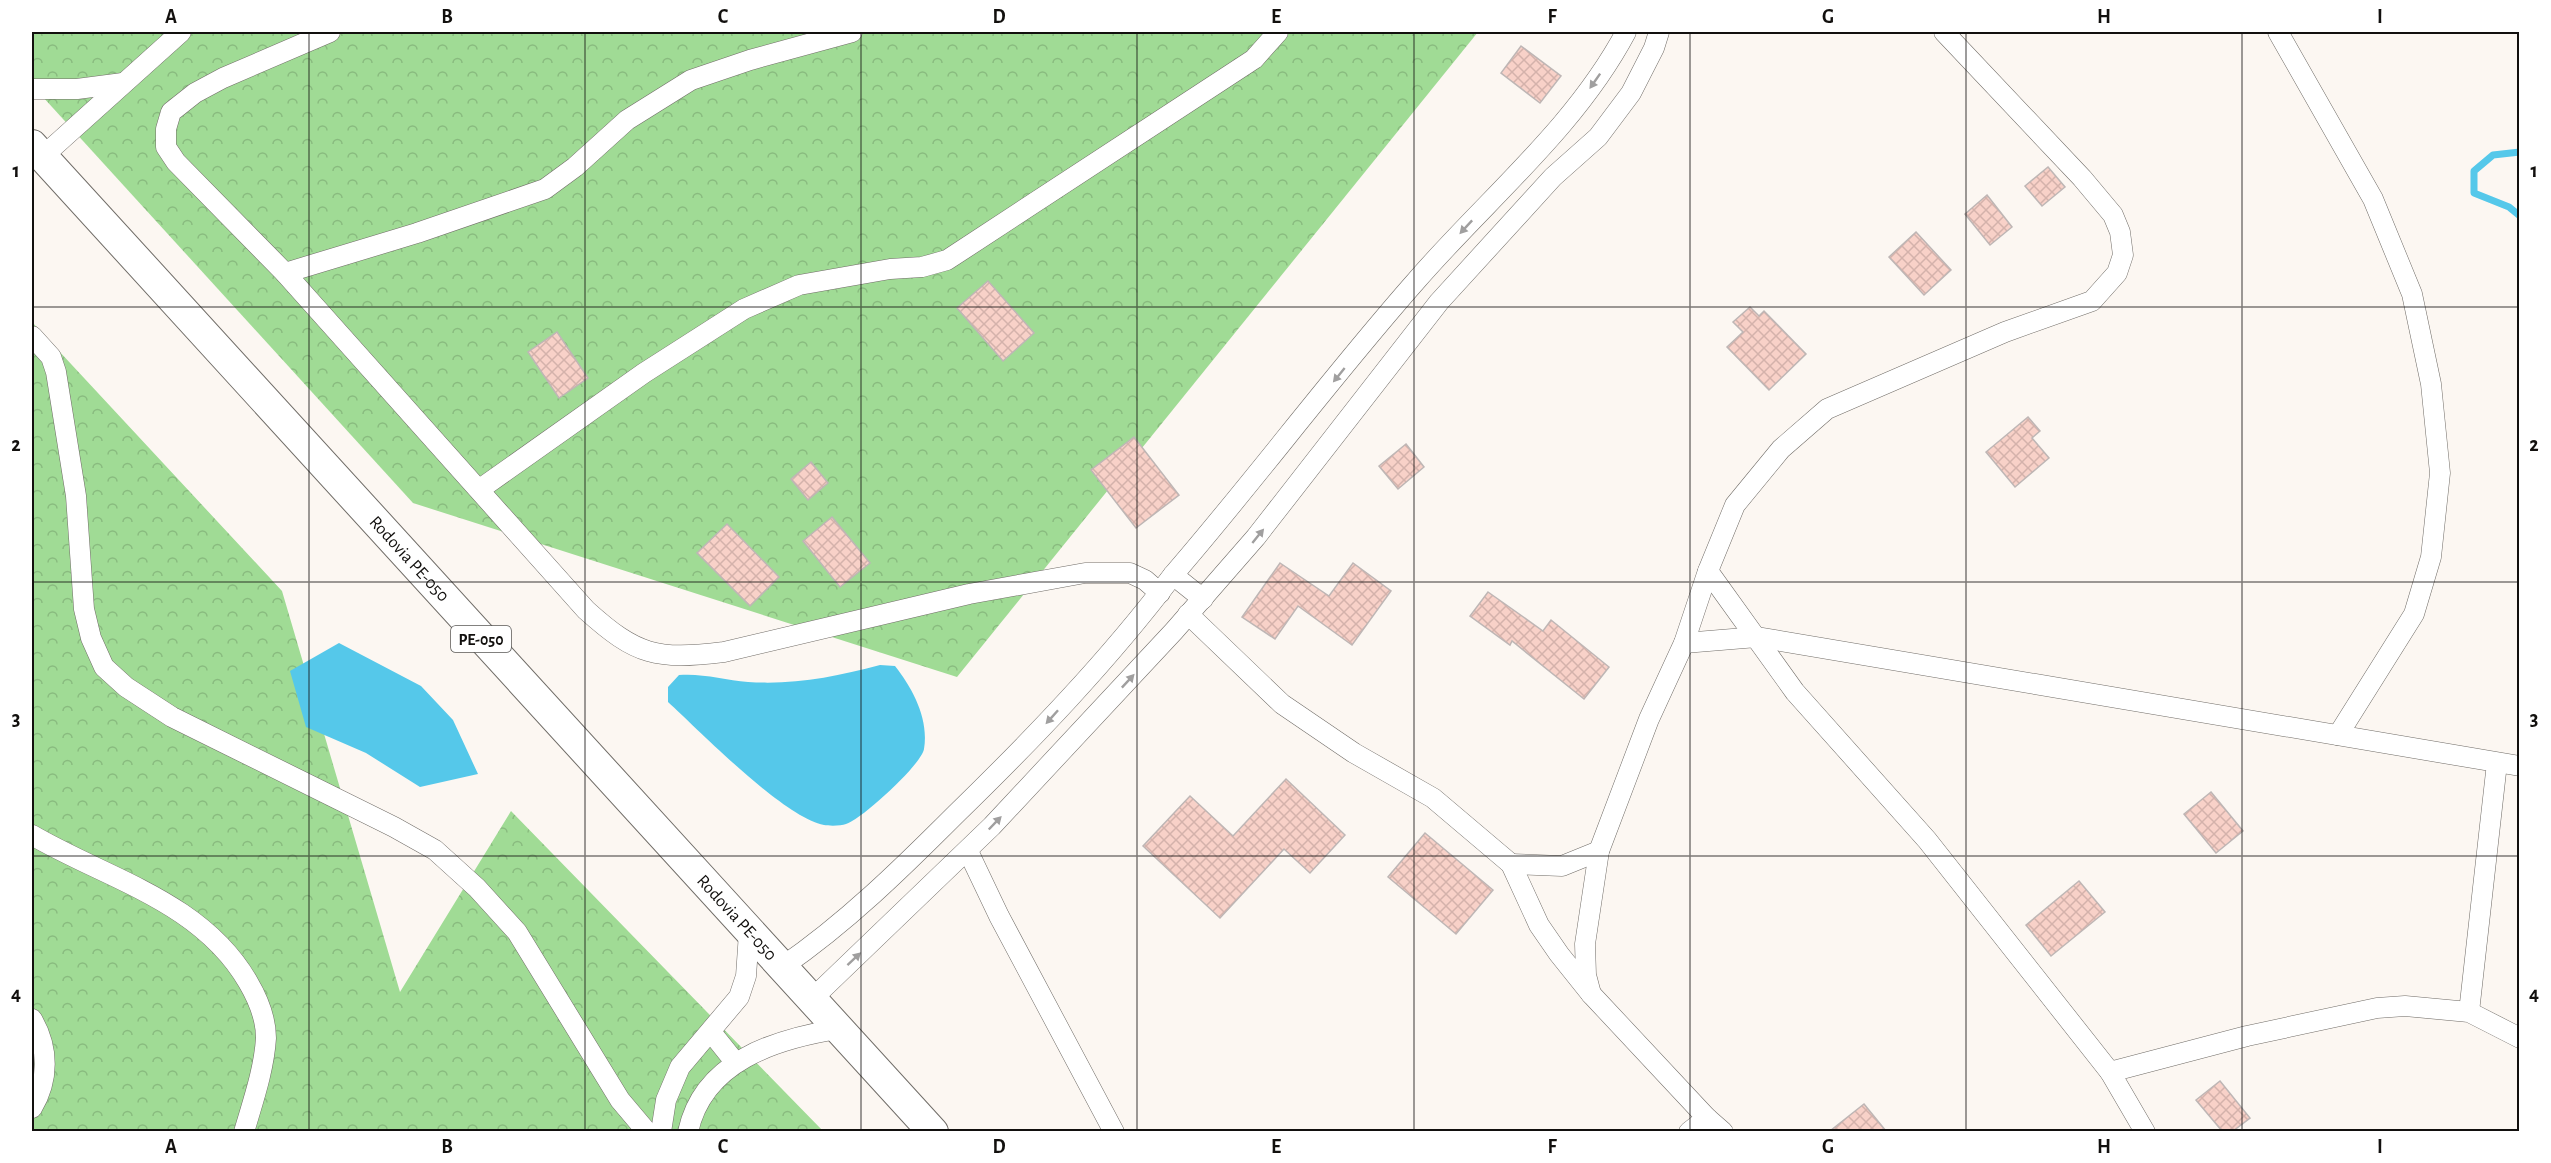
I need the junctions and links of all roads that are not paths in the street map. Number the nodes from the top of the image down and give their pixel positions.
1 (181, 32) edge
2 (330, 32) edge
3 (852, 32) edge
4 (1278, 32) edge
5 (1626, 32) edge
6 (1659, 32) edge
7 (1944, 32) edge
8 (2278, 32) edge
9 (123, 83) junction
10 (32, 88) edge
11 (37, 151) edge
12 (285, 273) junction
13 (32, 336) edge
14 (480, 489) junction
15 (1708, 571) junction
16 (1173, 575) junction
17 (1160, 593) junction
18 (1203, 599) junction
19 (1148, 610) junction
20 (1188, 614) junction
21 (1174, 631) junction
22 (1757, 638) junction
23 (1684, 643) junction
24 (2338, 735) junction
25 (2497, 763) junction
26 (2520, 766) edge
27 (32, 835) edge
28 (920, 850) junction
29 (968, 851) junction
30 (1599, 851) junction
31 (1511, 864) junction
32 (943, 876) junction
33 (854, 912) junction
34 (749, 933) junction
35 (877, 938) junction
36 (782, 966) junction
37 (1591, 994) junction
38 (812, 999) junction
39 (2469, 1012) junction
40 (32, 1019) edge
41 (838, 1029) junction
42 (711, 1032) junction
43 (2520, 1038) edge
44 (735, 1062) junction
45 (2110, 1072) junction
46 (32, 1108) edge
47 (1707, 1118) junction
48 (244, 1131) edge
49 (647, 1131) edge
50 (661, 1131) edge
51 (688, 1131) edge
52 (933, 1131) edge
53 (1114, 1131) edge
54 (1689, 1131) edge
55 (1723, 1131) edge
56 (2145, 1131) edge

1 - 9 street
2 - 12 street
3 - 12 street
4 - 14 street
5 -> 16 street
18 -> 6 street
7 - 15 street
8 - 24 street
9 - 10 street
9 - 11 street
11 - 34 main road, Rodovia PE-050 / PE-050
12 - 14 street
13 - 49 street
14 - 17 street
15 - 22 street
15 - 23 street
16 - 17 street
16 - 18 street
17 - 19 street
18 - 20 street
19 - 21 street
19 -> 28 street
20 - 21 street
20 - 31 street
29 -> 21 street
22 - 23 street
22 - 24 street
22 - 45 street
23 - 30 street
24 - 25 street
25 - 26 street
25 - 39 street
27 - 48 street
28 - 32 street
28 - 33 street
29 - 32 street
29 - 53 street
30 - 31 street
30 - 37 street
31 - 37 street
32 - 35 street
33 - 35 street
33 - 36 street
34 - 36 main road, Rodovia PE-050 / PE-050
34 - 42 street
38 -> 35 street
36 - 38 main road, Rodovia PE-050 / PE-050
37 - 47 street
38 - 41 main road, Rodovia PE-050 / PE-050
39 - 43 street
39 - 45 street
40 - 46 street
41 - 44 street
41 - 52 main road, Rodovia PE-050 / PE-050
42 - 44 street
42 - 50 street
44 - 51 street
45 - 56 street
47 - 54 street
47 - 55 street

